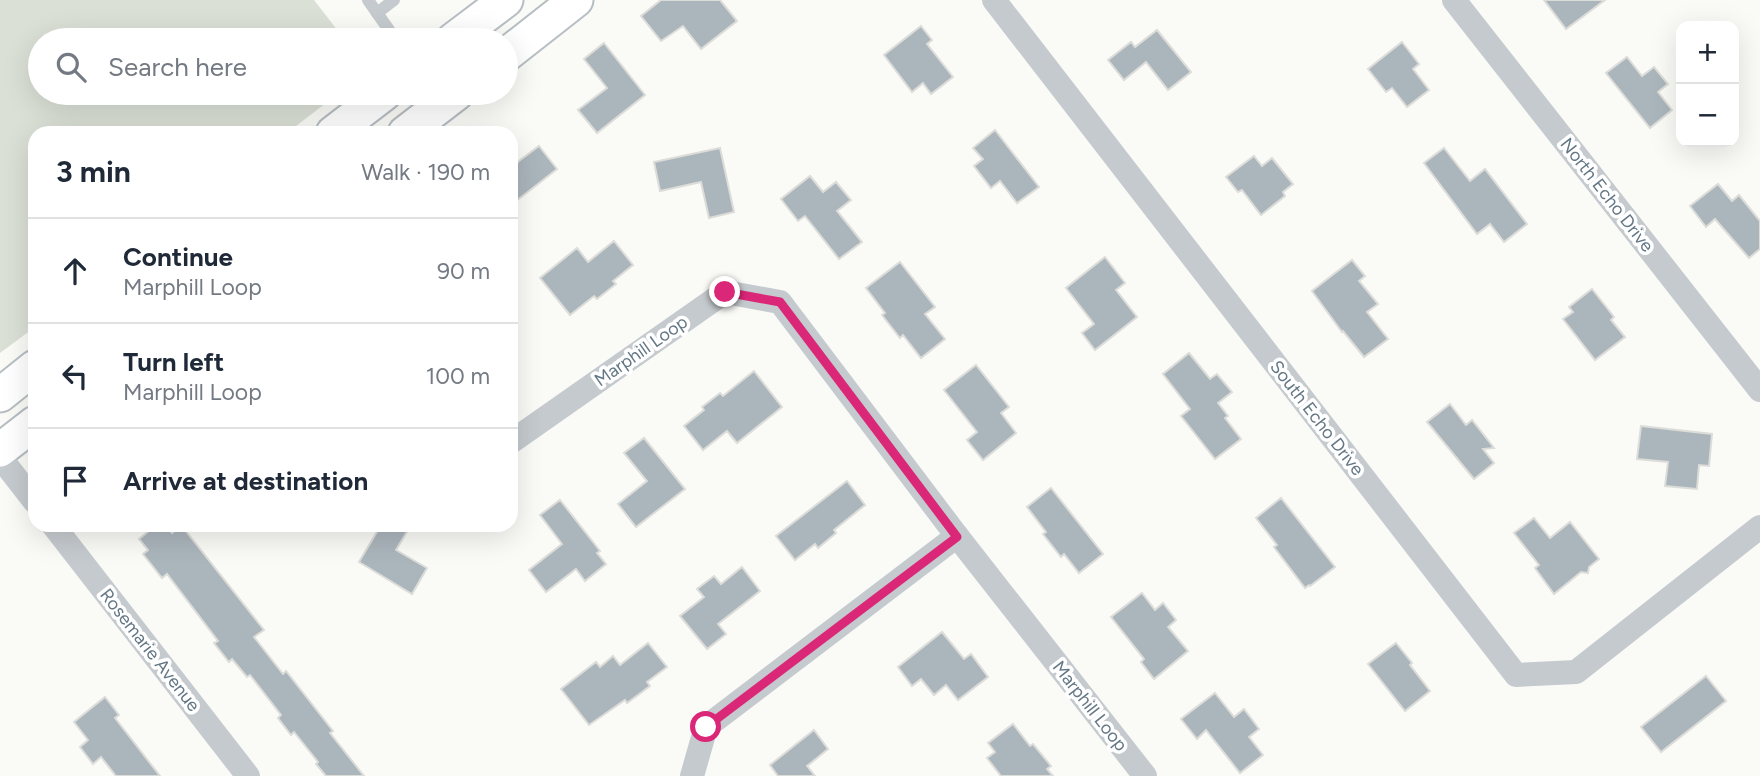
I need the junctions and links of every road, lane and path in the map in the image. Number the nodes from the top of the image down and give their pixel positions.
1 (368, 0) edge
2 (394, 0) edge
3 (506, 0) edge
4 (576, 0) edge
5 (994, 0) edge
6 (1454, 0) edge
7 (539, 11) edge
8 (377, 13) junction
9 (388, 28) edge
10 (469, 28) edge
11 (518, 39) edge
12 (369, 105) edge
13 (441, 105) edge
14 (342, 126) edge
15 (414, 126) edge
16 (28, 373) edge
17 (1760, 390) edge
18 (0, 395) edge
19 (28, 428) edge
20 (518, 437) edge
21 (0, 450) edge
22 (0, 457) edge
23 (28, 493) edge
24 (1760, 527) edge
25 (58, 532) edge
26 (957, 537) junction
27 (248, 776) edge
28 (692, 776) edge
29 (1145, 776) edge

1 - 8 lane
2 - 8 lane
3 - 10 main road
4 - 7 main road
5 - 24 street, South Echo Drive
6 - 17 street, North Echo Drive
7 - 11 main road
8 - 9 lane
12 - 14 main road
13 - 15 main road
16 - 18 main road
19 - 21 main road
20 - 26 street, Marphill Loop
22 - 23 street
25 - 27 street, Rosemarie Avenue
26 - 28 street
26 - 29 street, Marphill Loop

